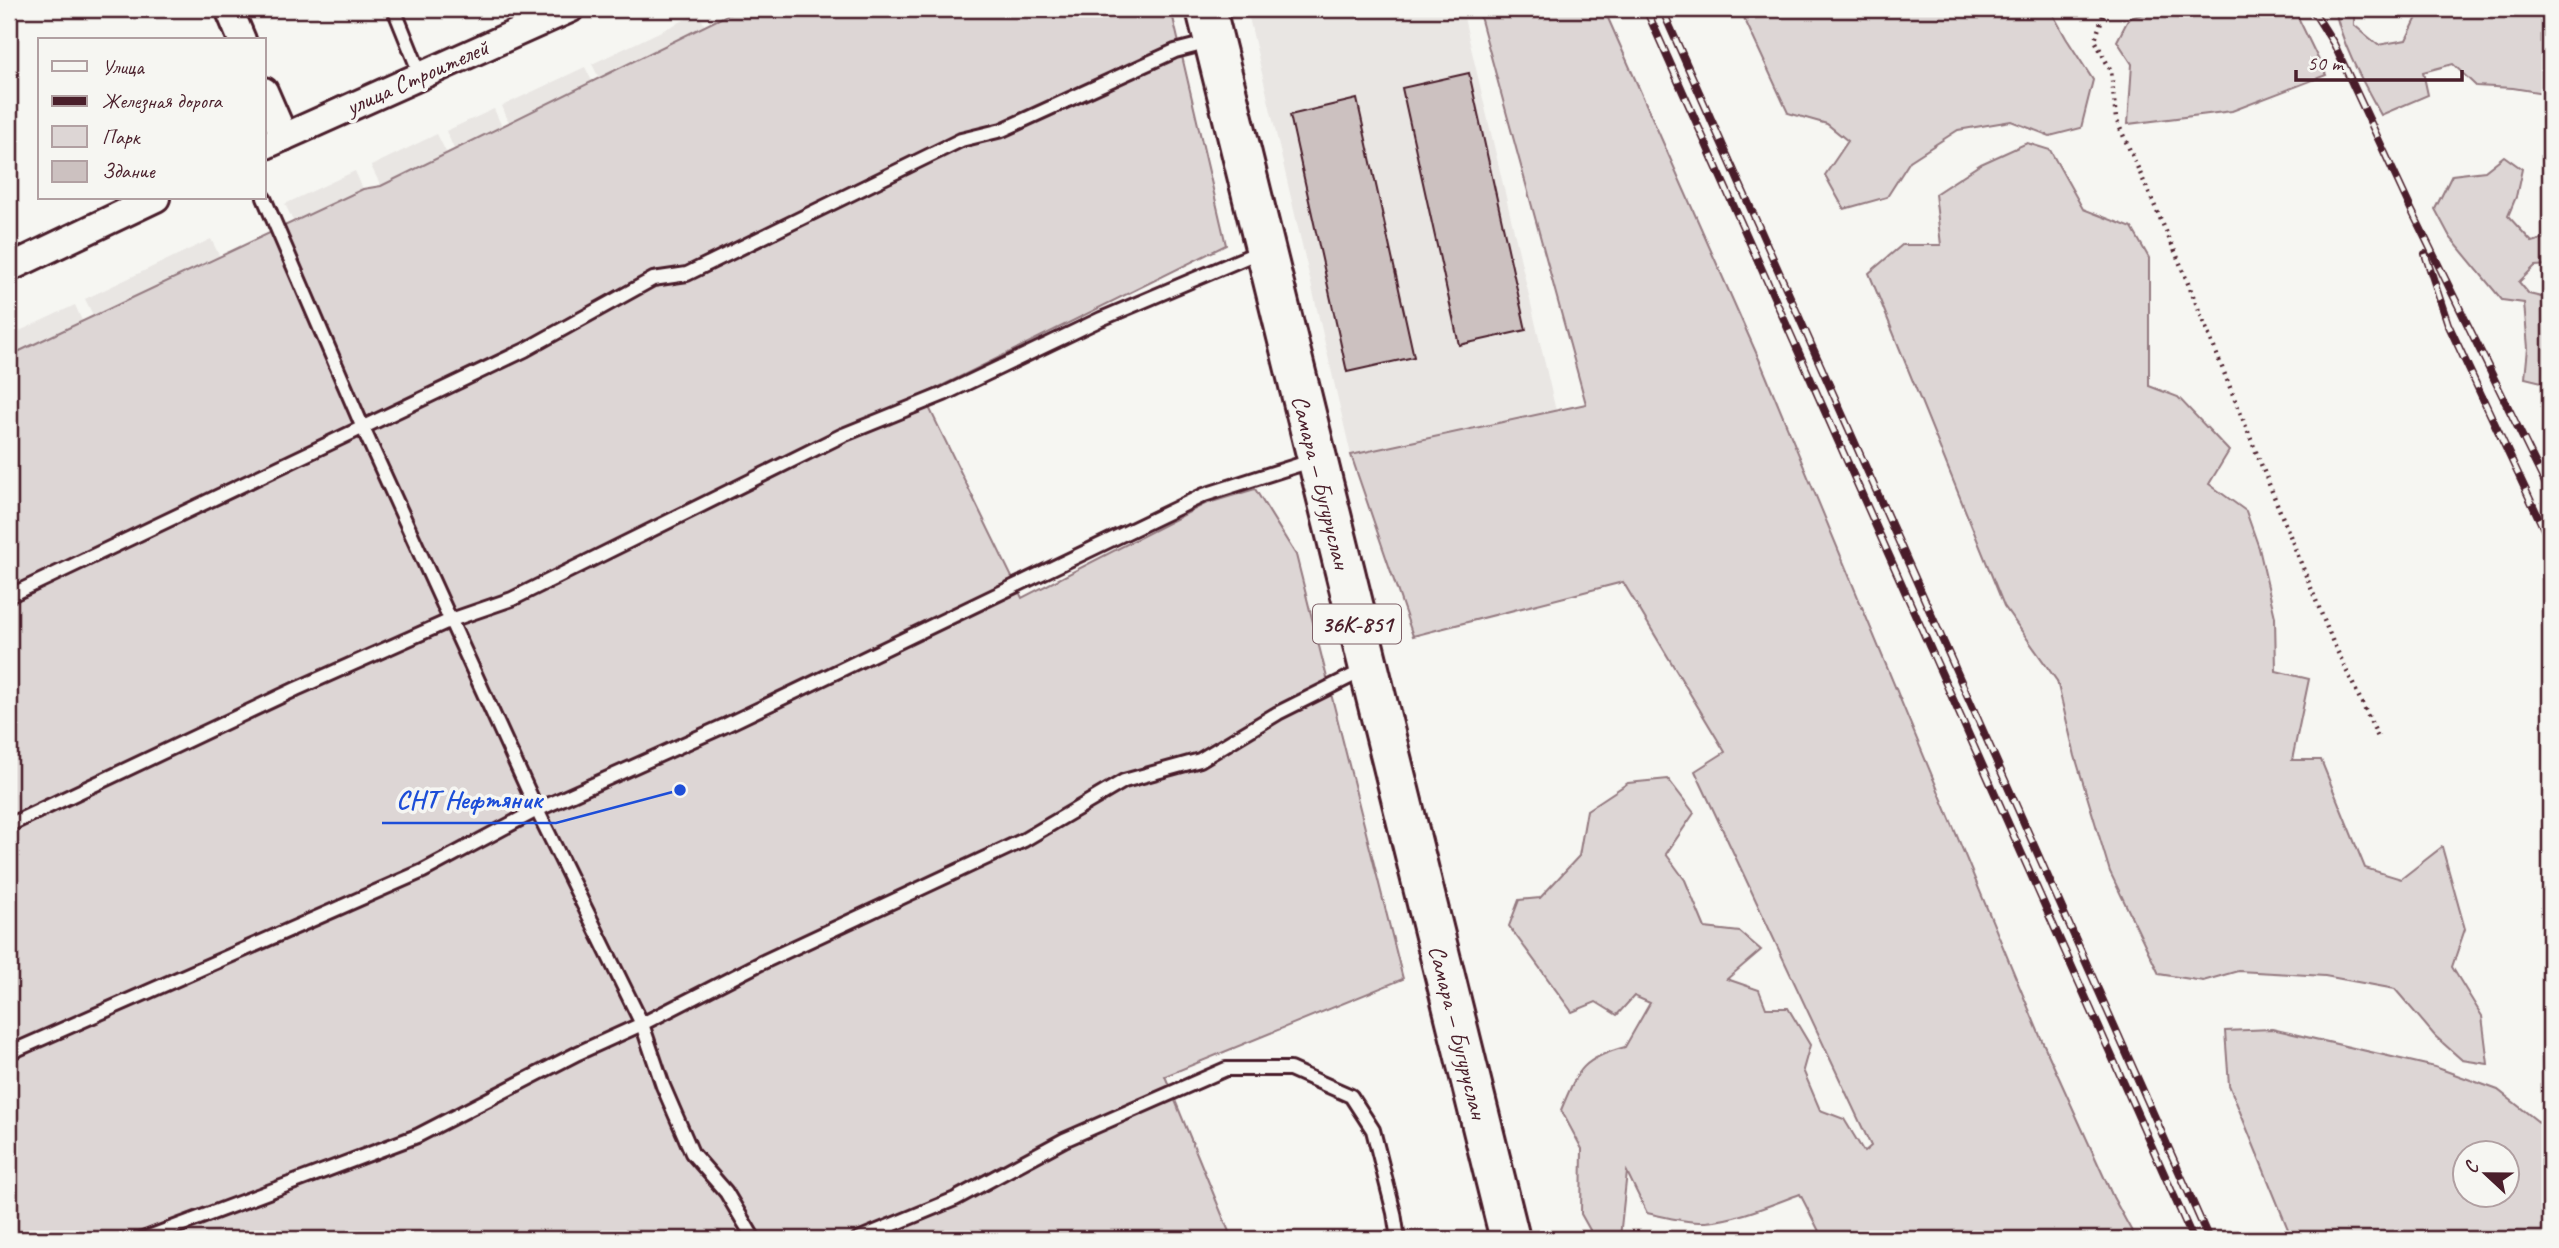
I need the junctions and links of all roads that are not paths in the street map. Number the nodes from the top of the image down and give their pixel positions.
1 (229, 9) edge
2 (394, 9) edge
3 (570, 9) edge
4 (1210, 25) edge
5 (241, 38) edge
6 (421, 76) junction
7 (266, 101) edge
8 (274, 142) edge
9 (152, 200) edge
10 (265, 200) edge
11 (1265, 250) junction
12 (9, 268) edge
13 (363, 428) junction
14 (1316, 460) junction
15 (9, 596) edge
16 (451, 620) junction
17 (1368, 669) junction
18 (537, 810) junction
19 (9, 825) edge
20 (642, 1024) junction
21 (9, 1053) edge
22 (143, 1239) edge
23 (754, 1239) edge
24 (858, 1239) edge
25 (1398, 1239) edge
26 (1510, 1239) edge

1 - 5 street
2 - 6 lane
3 - 6 street, улица Строителей
4 - 11 main road, Самара — Бугуруслан / 36К-851
4 - 13 lane
6 - 8 street, улица Строителей
7 - 8 street
9 - 12 street
10 - 13 lane
11 - 14 main road, Самара — Бугуруслан / 36К-851
11 - 16 lane
13 - 15 lane
13 - 16 lane
14 - 17 main road, Самара — Бугуруслан / 36К-851
14 - 18 lane
16 - 18 lane
16 - 19 lane
17 - 20 lane
17 - 26 main road, Самара — Бугуруслан / 36К-851
18 - 20 lane
18 - 21 lane
20 - 22 lane
20 - 23 lane
24 - 25 lane

